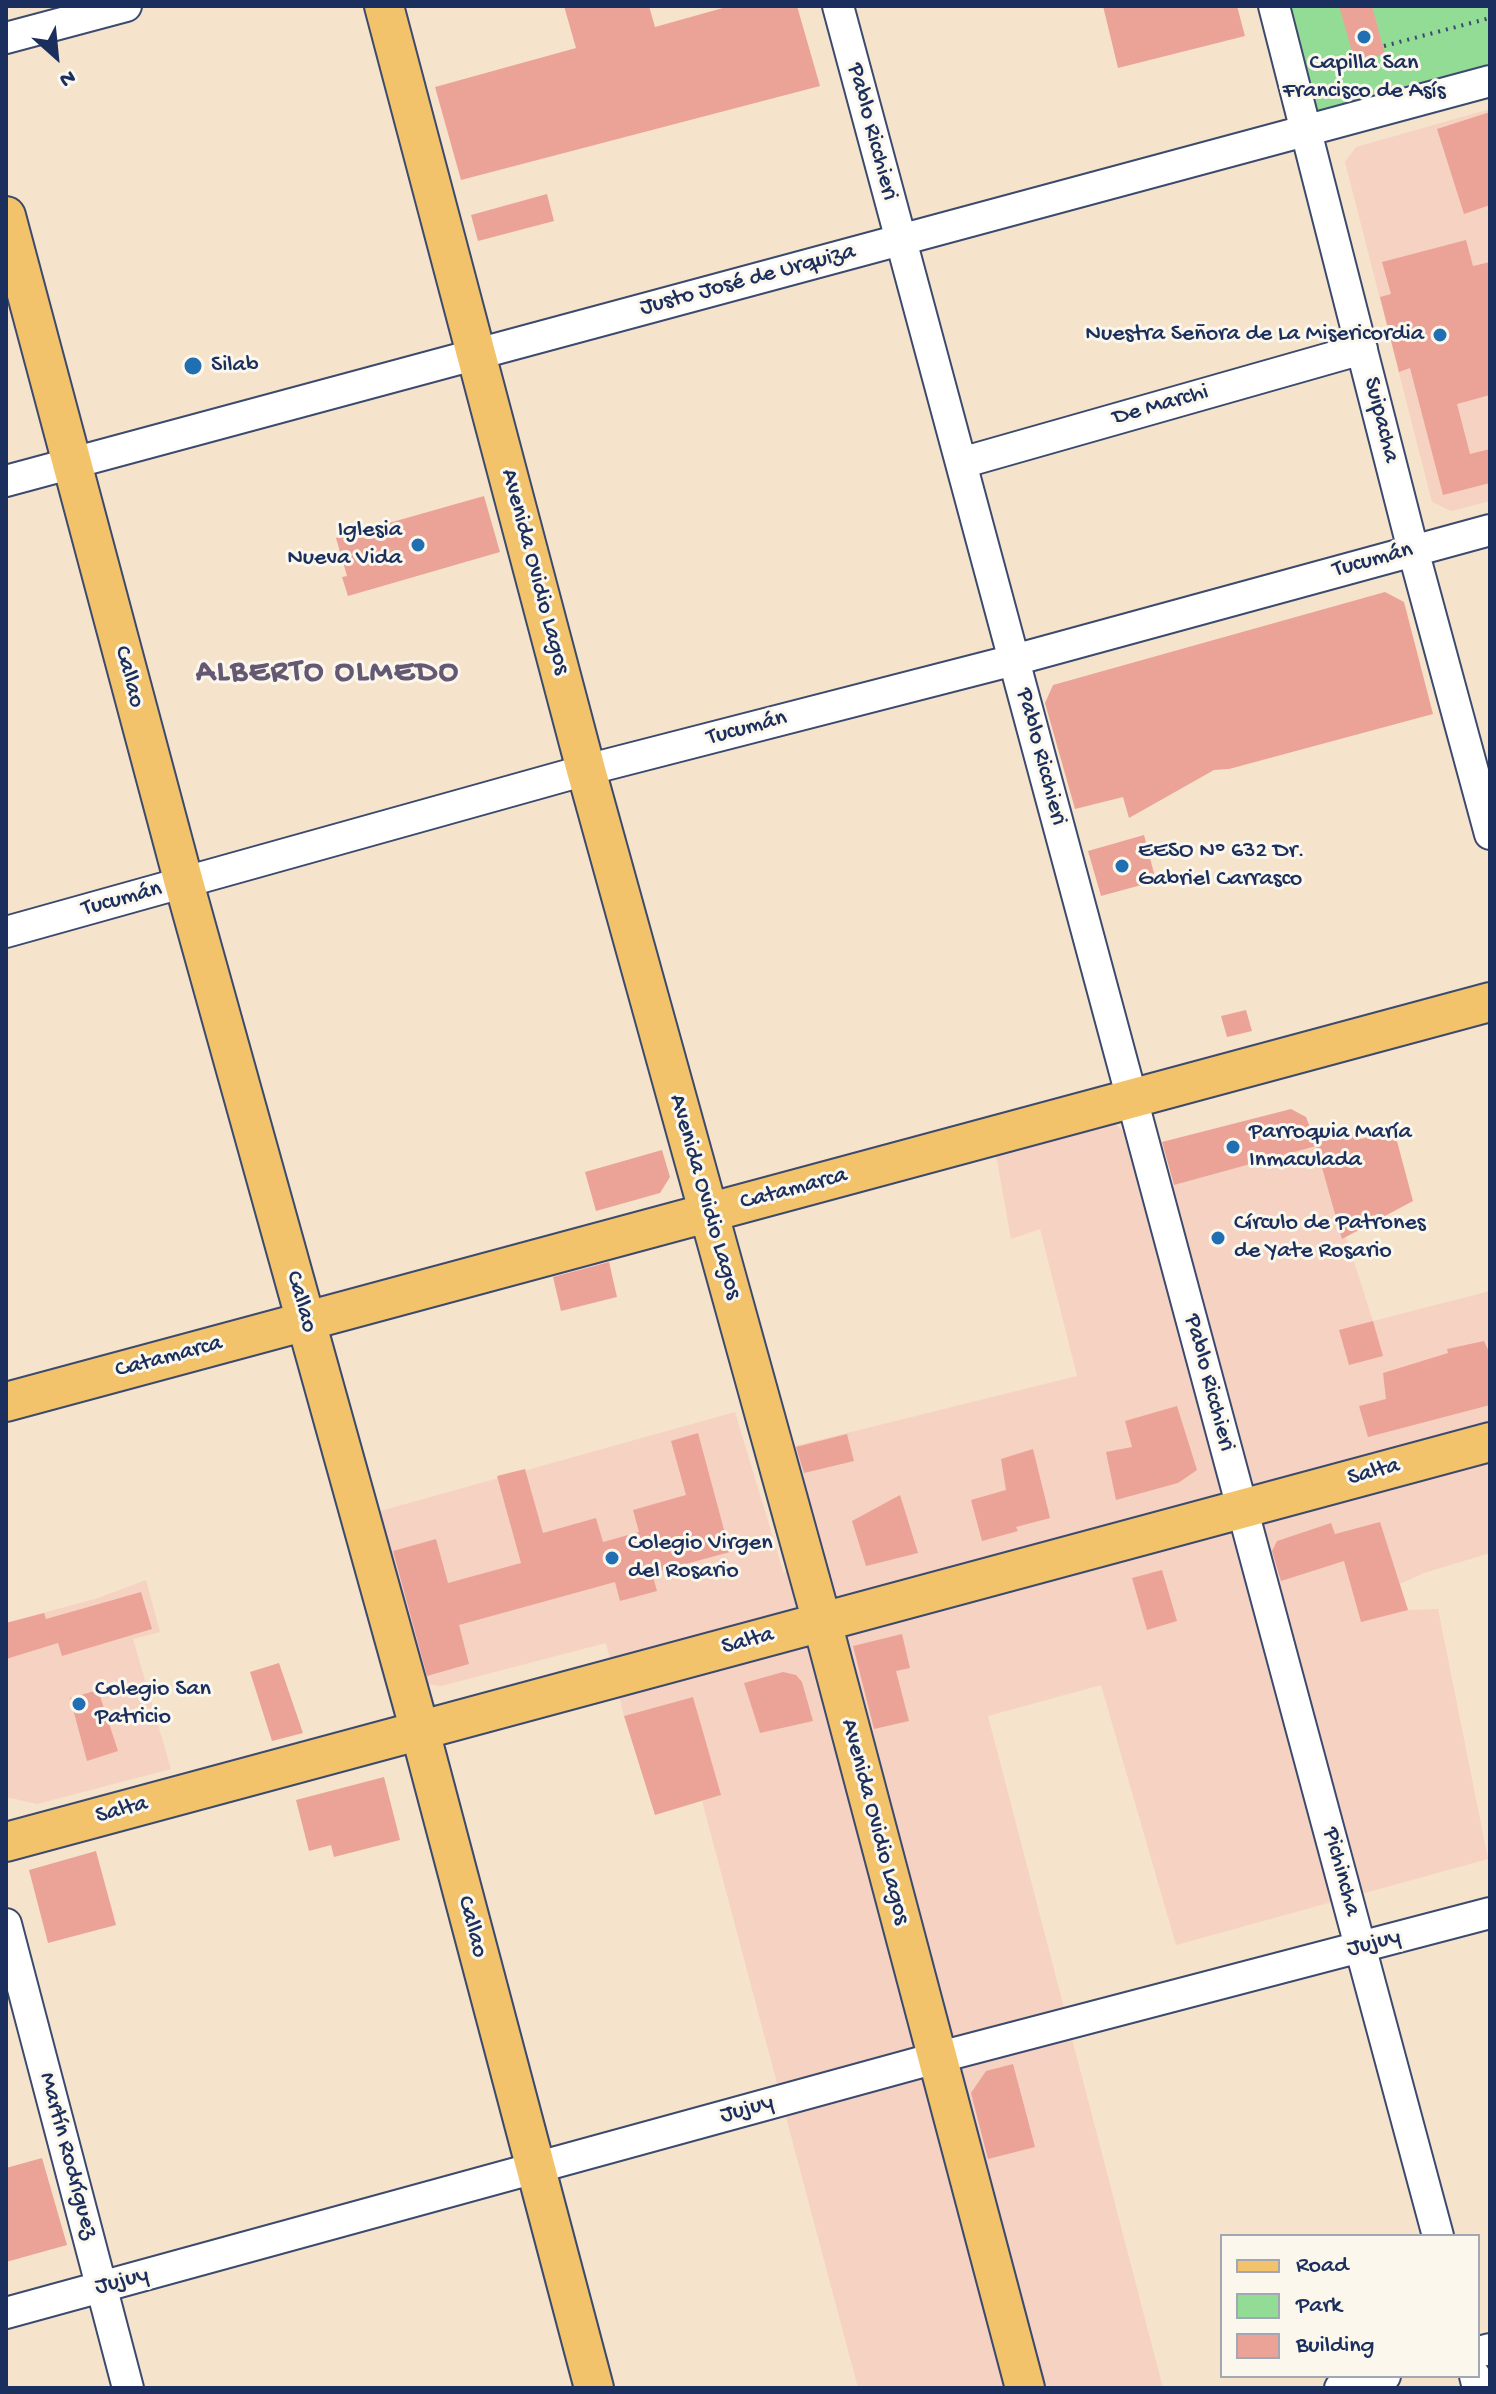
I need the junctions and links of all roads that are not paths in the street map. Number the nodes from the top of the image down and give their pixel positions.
1 (126, 6) edge
2 (384, 6) edge
3 (838, 6) edge
4 (1274, 6) edge
5 (6, 38) edge
6 (1490, 81) edge
7 (1307, 130) junction
8 (6, 216) edge
9 (901, 240) junction
10 (12, 262) edge
11 (1362, 349) junction
12 (478, 354) junction
13 (71, 463) junction
14 (961, 463) junction
15 (6, 481) edge
16 (1490, 530) edge
17 (1413, 550) junction
18 (1014, 660) junction
19 (586, 770) junction
20 (1490, 834) edge
21 (184, 883) junction
22 (6, 932) edge
23 (1490, 1002) edge
24 (1132, 1099) junction
25 (709, 1213) junction
26 (306, 1321) junction
27 (6, 1402) edge
28 (1490, 1442) edge
29 (1242, 1509) junction
30 (822, 1622) junction
31 (420, 1731) junction
32 (6, 1842) edge
33 (1490, 1913) edge
34 (6, 1924) edge
35 (1360, 1948) junction
36 (936, 2058) junction
37 (535, 2170) junction
38 (1437, 2234) edge
39 (101, 2287) junction
40 (6, 2313) edge
41 (1378, 2378) edge
42 (128, 2388) edge
43 (594, 2388) edge
44 (1025, 2388) edge
45 (1340, 2388) edge

1 - 5 street
2 - 12 main road, Avenida Ovidio Lagos
3 - 9 street, Pablo Ricchieri
4 - 7 street, Suipacha
6 - 7 street, Justo José de Urquiza
7 - 9 street, Justo José de Urquiza
7 - 11 street, Suipacha
8 - 10 main road, Callao
9 - 12 street, Justo José de Urquiza
9 - 14 street, Pablo Ricchieri
10 - 13 main road, Callao
11 - 14 street, De Marchi
11 - 17 street, Suipacha
12 - 13 street, Justo José de Urquiza
12 - 19 main road, Avenida Ovidio Lagos
13 - 15 street, Justo José de Urquiza
13 - 21 main road, Callao
14 - 18 street, Pablo Ricchieri
16 - 17 street, Tucumán
17 - 18 street, Tucumán
17 - 20 street, Suipacha
18 - 19 street, Tucumán
18 - 24 street, Pablo Ricchieri
19 - 21 street, Tucumán
19 - 25 main road, Avenida Ovidio Lagos
21 - 22 street, Tucumán
21 - 26 main road, Callao
23 - 24 main road, Catamarca
24 - 25 main road, Catamarca
24 - 29 street, Pablo Ricchieri
25 - 26 main road, Catamarca
25 - 30 main road, Avenida Ovidio Lagos
26 - 27 main road, Catamarca
26 - 31 main road, Callao
28 - 29 main road, Salta
29 - 30 main road, Salta
29 - 35 street, Pichincha
30 - 31 main road, Salta
30 - 36 main road, Avenida Ovidio Lagos
31 - 32 main road, Salta
31 - 37 main road, Callao
33 - 35 street, Jujuy
34 - 39 street, Martín Rodríguez
35 - 36 street, Jujuy
35 - 38 street, Pichincha
36 - 37 street, Jujuy
36 - 44 main road, Avenida Ovidio Lagos
37 - 39 street, Jujuy
37 - 43 main road, Callao
39 - 40 street, Jujuy
39 - 42 street, Martín Rodríguez
41 - 45 street

